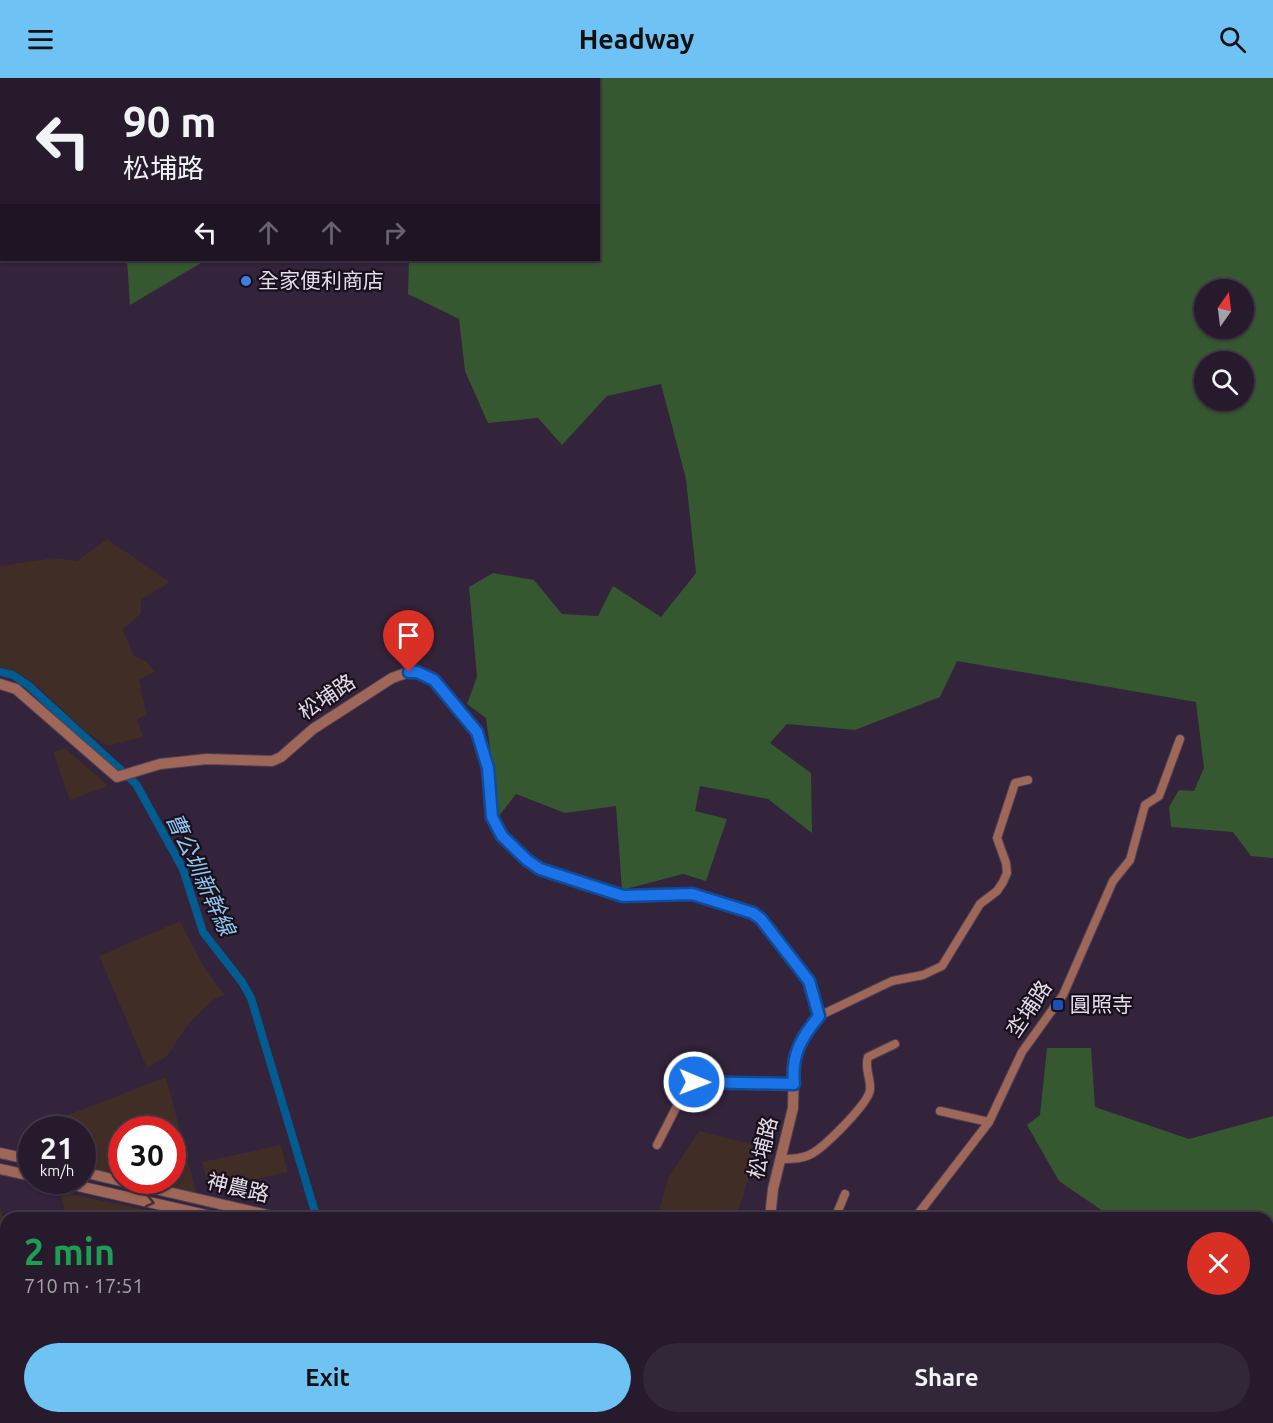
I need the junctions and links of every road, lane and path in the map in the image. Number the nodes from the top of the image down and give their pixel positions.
1 (0, 684) edge
2 (1180, 739) dead end
3 (1028, 780) dead end
4 (819, 1016) junction
5 (894, 1044) dead end
6 (794, 1084) junction
7 (940, 1111) dead end
8 (989, 1122) junction
9 (657, 1145) dead end
10 (0, 1153) edge
11 (18, 1157) edge
12 (781, 1159) junction
13 (0, 1169) edge
14 (18, 1173) edge
15 (96, 1175) edge
16 (96, 1191) edge
17 (845, 1194) dead end
18 (203, 1200) junction
19 (186, 1212) edge
20 (206, 1212) edge
21 (254, 1212) edge
22 (770, 1212) edge
23 (838, 1212) edge
24 (920, 1212) edge

1 - 4 street, 松埔路
2 - 8 street, 坔埔路
3 - 4 street
4 - 6 street, 松埔路
5 - 12 street
6 - 9 street
6 - 12 street, 松埔路
7 - 8 street
8 - 24 street, 坔埔路
10 - 11 street
12 - 22 street, 松埔路
13 - 14 street
15 - 18 street, 神農路
16 -> 19 street, 神農路
17 - 23 street
18 - 20 street
18 - 21 street, 神農路

